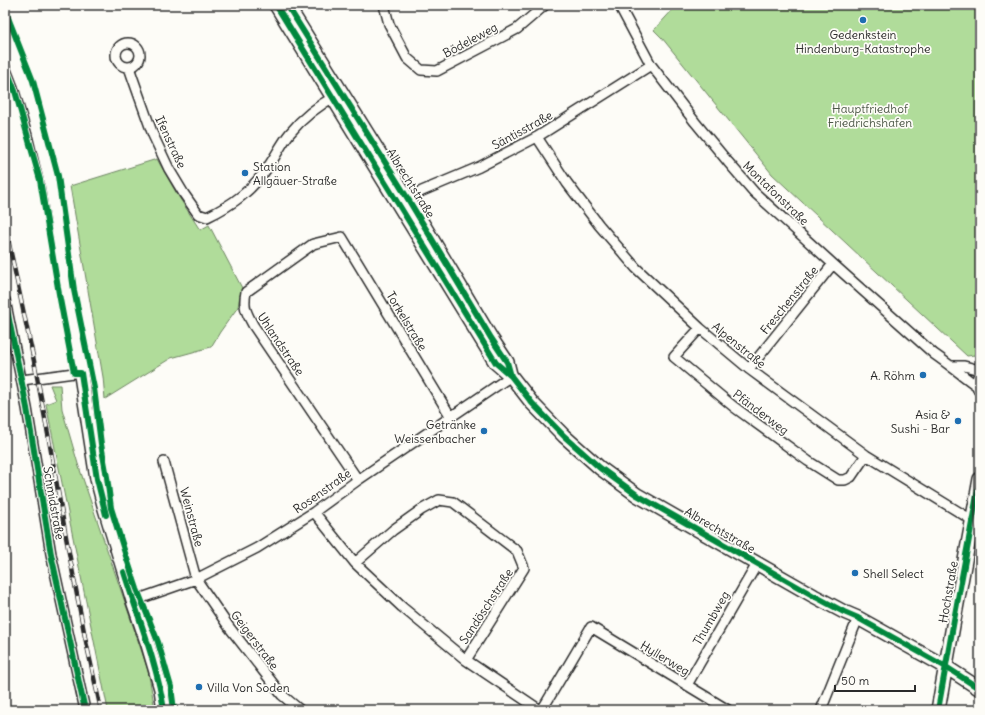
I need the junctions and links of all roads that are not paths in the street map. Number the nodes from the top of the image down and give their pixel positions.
1 (276, 5) edge
2 (287, 5) edge
3 (384, 5) edge
4 (546, 5) edge
5 (619, 5) edge
6 (5, 33) edge
7 (651, 65) junction
8 (129, 67) dead end
9 (337, 94) junction
10 (537, 137) junction
11 (403, 201) junction
12 (342, 237) joint
13 (833, 264) junction
14 (5, 300) edge
15 (700, 328) junction
16 (951, 366) junction
17 (749, 369) junction
18 (980, 370) edge
19 (81, 373) junction
20 (511, 376) junction
21 (980, 377) edge
22 (22, 380) junction
23 (980, 388) edge
24 (451, 417) junction
25 (866, 455) junction
26 (164, 462) dead end
27 (980, 479) edge
28 (358, 480) junction
29 (314, 512) junction
30 (972, 520) junction
31 (355, 563) junction
32 (757, 564) junction
33 (196, 579) junction
34 (133, 601) junction
35 (858, 618) junction
36 (466, 660) junction
37 (946, 667) junction
38 (686, 684) junction
39 (980, 689) edge
40 (85, 710) edge
41 (164, 710) edge
42 (300, 710) edge
43 (541, 710) edge
44 (728, 710) edge
45 (821, 710) edge
46 (938, 710) edge

1 - 9 main road, Albrechtstraße
2 - 9 main road, Albrechtstraße
3 - 4 street, Bödeleweg
5 - 7 street, Montafonstraße
6 - 19 main road
7 - 10 street, Säntisstraße
7 - 13 street, Montafonstraße
8 - 9 street, Ifenstraße
9 - 11 main road, Albrechtstraße
10 - 11 street, Säntisstraße
10 - 15 street, Alpenstraße
11 - 20 main road, Albrechtstraße
12 - 24 street, Torkelstraße
12 - 28 street, Uhlandstraße
13 - 16 street, Montafonstraße
13 - 17 street, Freschenstraße
14 - 22 street, Schmidstraße
15 - 17 street, Alpenstraße
15 - 25 street, Pfänderweg
16 - 18 street
16 - 23 street, Montafonstraße
17 - 25 street, Alpenstraße
19 - 22 street
19 - 34 main road
20 - 24 street, Rosenstraße
20 - 32 main road, Albrechtstraße
21 - 23 main road
22 - 40 street, Schmidstraße
24 - 28 street, Rosenstraße
25 - 30 street, Alpenstraße
26 - 33 street, Weinstraße
27 - 30 main road, Hochstraße
28 - 29 street, Rosenstraße
29 - 31 street, Sandöschstraße
29 - 33 street, Rosenstraße
30 - 37 main road, Hochstraße
31 - 36 street, Sandöschstraße
31 - 36 street, Sandöschstraße
32 - 35 main road, Albrechtstraße
32 - 38 street, Thumbweg
33 - 34 street, Rosenstraße
33 - 42 street, Geigerstraße
34 - 41 main road
35 - 37 main road, Albrechtstraße
35 - 45 street
36 - 43 street, Sandöschstraße
37 - 39 main road, Albrechtstraße
37 - 46 main road, Hochstraße
38 - 43 street, Hyllerweg
38 - 44 street, Hyllerweg

